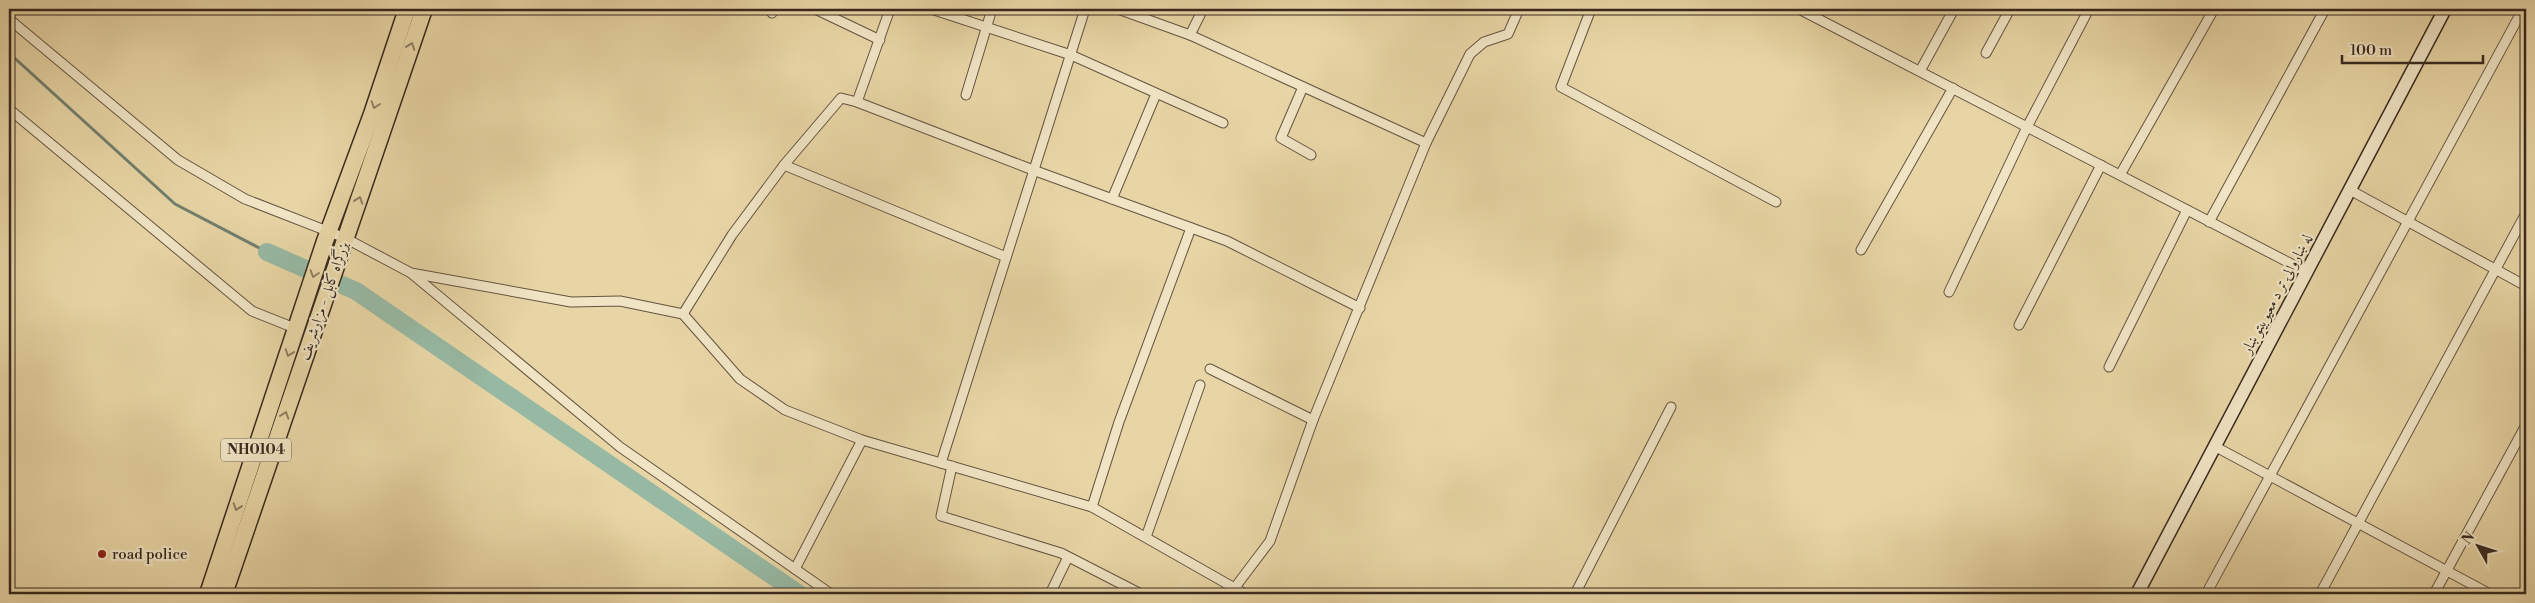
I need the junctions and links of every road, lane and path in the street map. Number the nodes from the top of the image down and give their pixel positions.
1 (407, 9) edge
2 (424, 9) edge
3 (814, 9) edge
4 (890, 9) edge
5 (932, 9) edge
6 (992, 9) edge
7 (1085, 9) edge
8 (1118, 9) edge
9 (1203, 9) edge
10 (1519, 9) edge
11 (1592, 9) edge
12 (1800, 9) edge
13 (1954, 9) edge
14 (2010, 9) edge
15 (2089, 9) edge
16 (2214, 9) edge
17 (2325, 9) edge
18 (2445, 9) edge
19 (2523, 9) edge
20 (9, 19) edge
21 (987, 26) junction
22 (1190, 35) junction
23 (880, 40) junction
24 (1986, 53) dead end
25 (1071, 55) junction
26 (1920, 71) junction
27 (1303, 87) junction
28 (1953, 88) junction
29 (1156, 94) junction
30 (966, 95) dead end
31 (857, 102) junction
32 (9, 109) edge
33 (1223, 123) dead end
34 (2027, 127) junction
35 (1426, 143) junction
36 (1311, 155) dead end
37 (784, 165) junction
38 (2101, 165) junction
39 (1033, 170) junction
40 (2120, 175) junction
41 (2350, 190) junction
42 (1112, 199) junction
43 (1776, 202) dead end
44 (2187, 210) junction
45 (2526, 213) edge
46 (2209, 222) junction
47 (2408, 222) junction
48 (1191, 228) junction
49 (326, 236) junction
50 (344, 242) junction
51 (1860, 250) dead end
52 (1006, 257) junction
53 (2496, 270) junction
54 (2307, 272) junction
55 (411, 273) junction
56 (2526, 286) edge
57 (1949, 292) dead end
58 (1360, 308) junction
59 (683, 314) junction
60 (2019, 325) dead end
61 (297, 329) junction
62 (2109, 367) dead end
63 (1210, 369) dead end
64 (1200, 385) dead end
65 (1671, 407) dead end
66 (1313, 420) junction
67 (2526, 425) edge
68 (862, 440) junction
69 (2216, 447) junction
70 (941, 463) junction
71 (952, 466) junction
72 (2270, 476) junction
73 (1092, 507) junction
74 (2358, 523) junction
75 (1146, 537) junction
76 (1068, 557) junction
77 (795, 569) junction
78 (2447, 571) junction
79 (1232, 591) edge
80 (208, 594) edge
81 (224, 594) edge
82 (831, 594) edge
83 (1050, 594) edge
84 (1141, 594) edge
85 (1245, 594) edge
86 (1575, 594) edge
87 (2137, 594) edge
88 (2206, 594) edge
89 (2320, 594) edge
90 (2434, 594) edge
91 (2490, 594) edge

1 -> 49 highway, بزرگراه کابل - مزارشریف / NH0104
50 -> 2 highway, بزرگراه کابل - مزارشریف / NH0104
3 - 23 street
4 - 23 street
5 - 21 street
6 - 21 street
7 - 25 street
8 - 22 street
9 - 22 street
10 - 35 street
11 - 43 street
12 - 26 street
13 - 26 street
14 - 24 street
15 - 34 street
16 - 40 street
17 - 46 street
18 - 41 street, له ښاروالۍ تر د معیوبیتو ښار
19 - 47 street
20 - 49 street
21 - 25 street
21 - 30 street
22 - 27 street
23 - 31 street
25 - 29 street
25 - 39 street
26 - 28 street
27 - 35 street
27 - 36 street
28 - 34 street
28 - 51 street
29 - 33 street
29 - 42 street
31 - 37 street
31 - 39 street
32 - 61 street
34 - 38 street
34 - 57 street
35 - 58 street
37 - 52 street
37 - 59 street
38 - 40 street
38 - 60 street
39 - 42 street
39 - 52 street
40 - 44 street
41 - 47 street
41 - 54 street, له ښاروالۍ تر د معیوبیتو ښار
42 - 48 street
44 - 46 street
44 - 62 street
45 - 53 street
46 - 54 street
47 - 53 street
47 - 72 street
48 - 58 street
48 - 73 street
49 - 50 street
49 -> 61 highway, بزرگراه کابل - مزارشریف / NH0104
50 - 55 street
81 -> 50 highway, بزرگراه کابل - مزارشریف / NH0104
52 - 70 street
53 - 56 street
53 - 74 street
54 - 69 street, له ښاروالۍ تر د معیوبیتو ښار
55 - 59 street
55 - 77 street
58 - 66 street
59 - 68 street
61 -> 80 highway, بزرگراه کابل - مزارشریف / NH0104
63 - 66 street
64 - 75 street
65 - 86 street
66 - 79 street
67 - 78 street
68 - 70 street
68 - 77 street
69 - 72 street
69 - 87 street, له ښاروالۍ تر د معیوبیتو ښار
70 - 71 street
71 - 73 street
71 - 76 street
72 - 74 street
72 - 88 street
73 - 75 street
74 - 78 street
74 - 89 street
75 - 79 street
76 - 83 street
76 - 84 street
77 - 82 street
78 - 90 street
78 - 91 street
79 - 85 street

